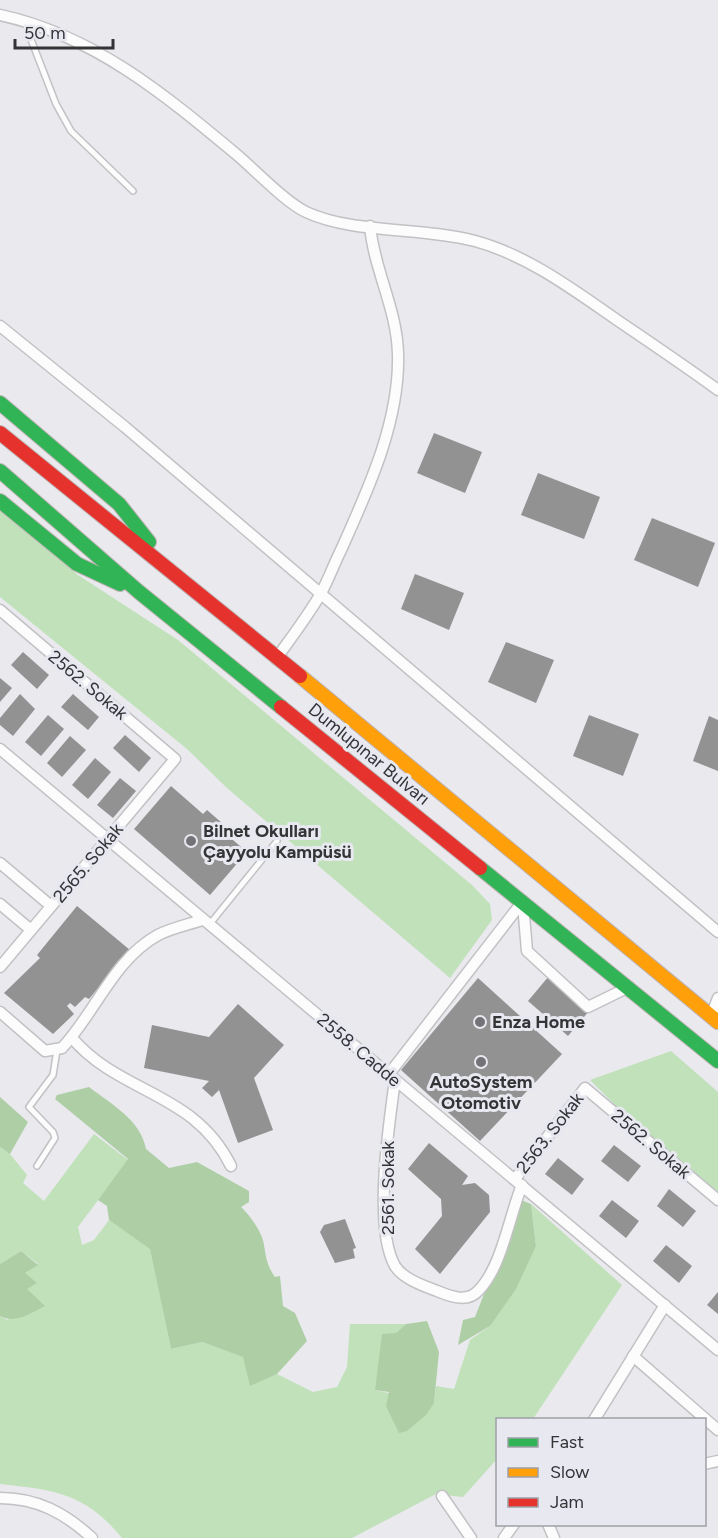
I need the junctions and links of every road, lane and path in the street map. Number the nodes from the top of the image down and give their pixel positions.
1 (0, 15) edge
2 (27, 21) junction
3 (133, 191) dead end
4 (370, 226) junction
5 (0, 326) edge
6 (718, 390) edge
7 (0, 403) edge
8 (0, 433) edge
9 (0, 471) edge
10 (0, 501) edge
11 (169, 568) junction
12 (139, 592) junction
13 (320, 594) junction
14 (0, 610) edge
15 (276, 659) junction
16 (0, 749) edge
17 (175, 759) joint
18 (107, 840) junction
19 (277, 841) dead end
20 (0, 863) edge
21 (523, 901) junction
22 (0, 904) edge
23 (51, 906) junction
24 (205, 923) junction
25 (31, 930) junction
26 (718, 932) edge
27 (0, 967) edge
28 (629, 987) junction
29 (718, 998) edge
30 (0, 1012) edge
31 (714, 1019) edge
32 (72, 1038) junction
33 (57, 1050) junction
34 (718, 1061) edge
35 (392, 1077) junction
36 (585, 1088) joint
37 (38, 1166) dead end
38 (231, 1166) dead end
39 (519, 1182) junction
40 (718, 1200) edge
41 (665, 1305) junction
42 (718, 1350) edge
43 (633, 1356) junction
44 (595, 1418) edge
45 (704, 1418) edge
46 (706, 1420) edge
47 (718, 1430) edge
48 (442, 1496) dead end
49 (0, 1498) edge
50 (92, 1538) edge
51 (471, 1538) edge

1 - 2 street
2 - 3 lane
2 - 4 street
4 - 6 street
4 - 13 street
5 - 13 street
7 - 11 highway
8 - 11 highway, Dumlupınar Bulvarı
9 - 12 highway, Dumlupınar Bulvarı
10 - 12 highway
11 - 15 highway, Dumlupınar Bulvarı
12 - 21 highway, Dumlupınar Bulvarı
13 - 15 street
13 - 26 street
14 - 17 street, 2562. Sokak
15 - 31 highway, Dumlupınar Bulvarı
16 - 18 street, 2558. Cadde
17 - 18 street, 2565. Sokak
18 - 23 street, 2565. Sokak
18 - 24 street, 2558. Cadde
19 - 24 lane
20 - 23 street
21 - 28 highway, Dumlupınar Bulvarı
21 - 28 street
21 - 35 street
22 - 25 street
23 - 25 street, 2565. Sokak
24 - 32 street
24 - 35 street, 2558. Cadde
25 - 27 street, 2565. Sokak
28 - 34 highway, Dumlupınar Bulvarı
29 - 31 street
30 - 33 street
32 - 33 street
32 - 38 street
33 - 37 lane
35 - 39 street, 2558. Cadde
35 - 39 street, 2561. Sokak
36 - 39 street, 2563. Sokak
36 - 40 street, 2562. Sokak
39 - 41 street, 2558. Cadde
41 - 42 street, 2558. Cadde
41 - 43 street
43 - 44 street
43 - 45 street
46 - 47 street
48 - 51 street
49 - 50 street

